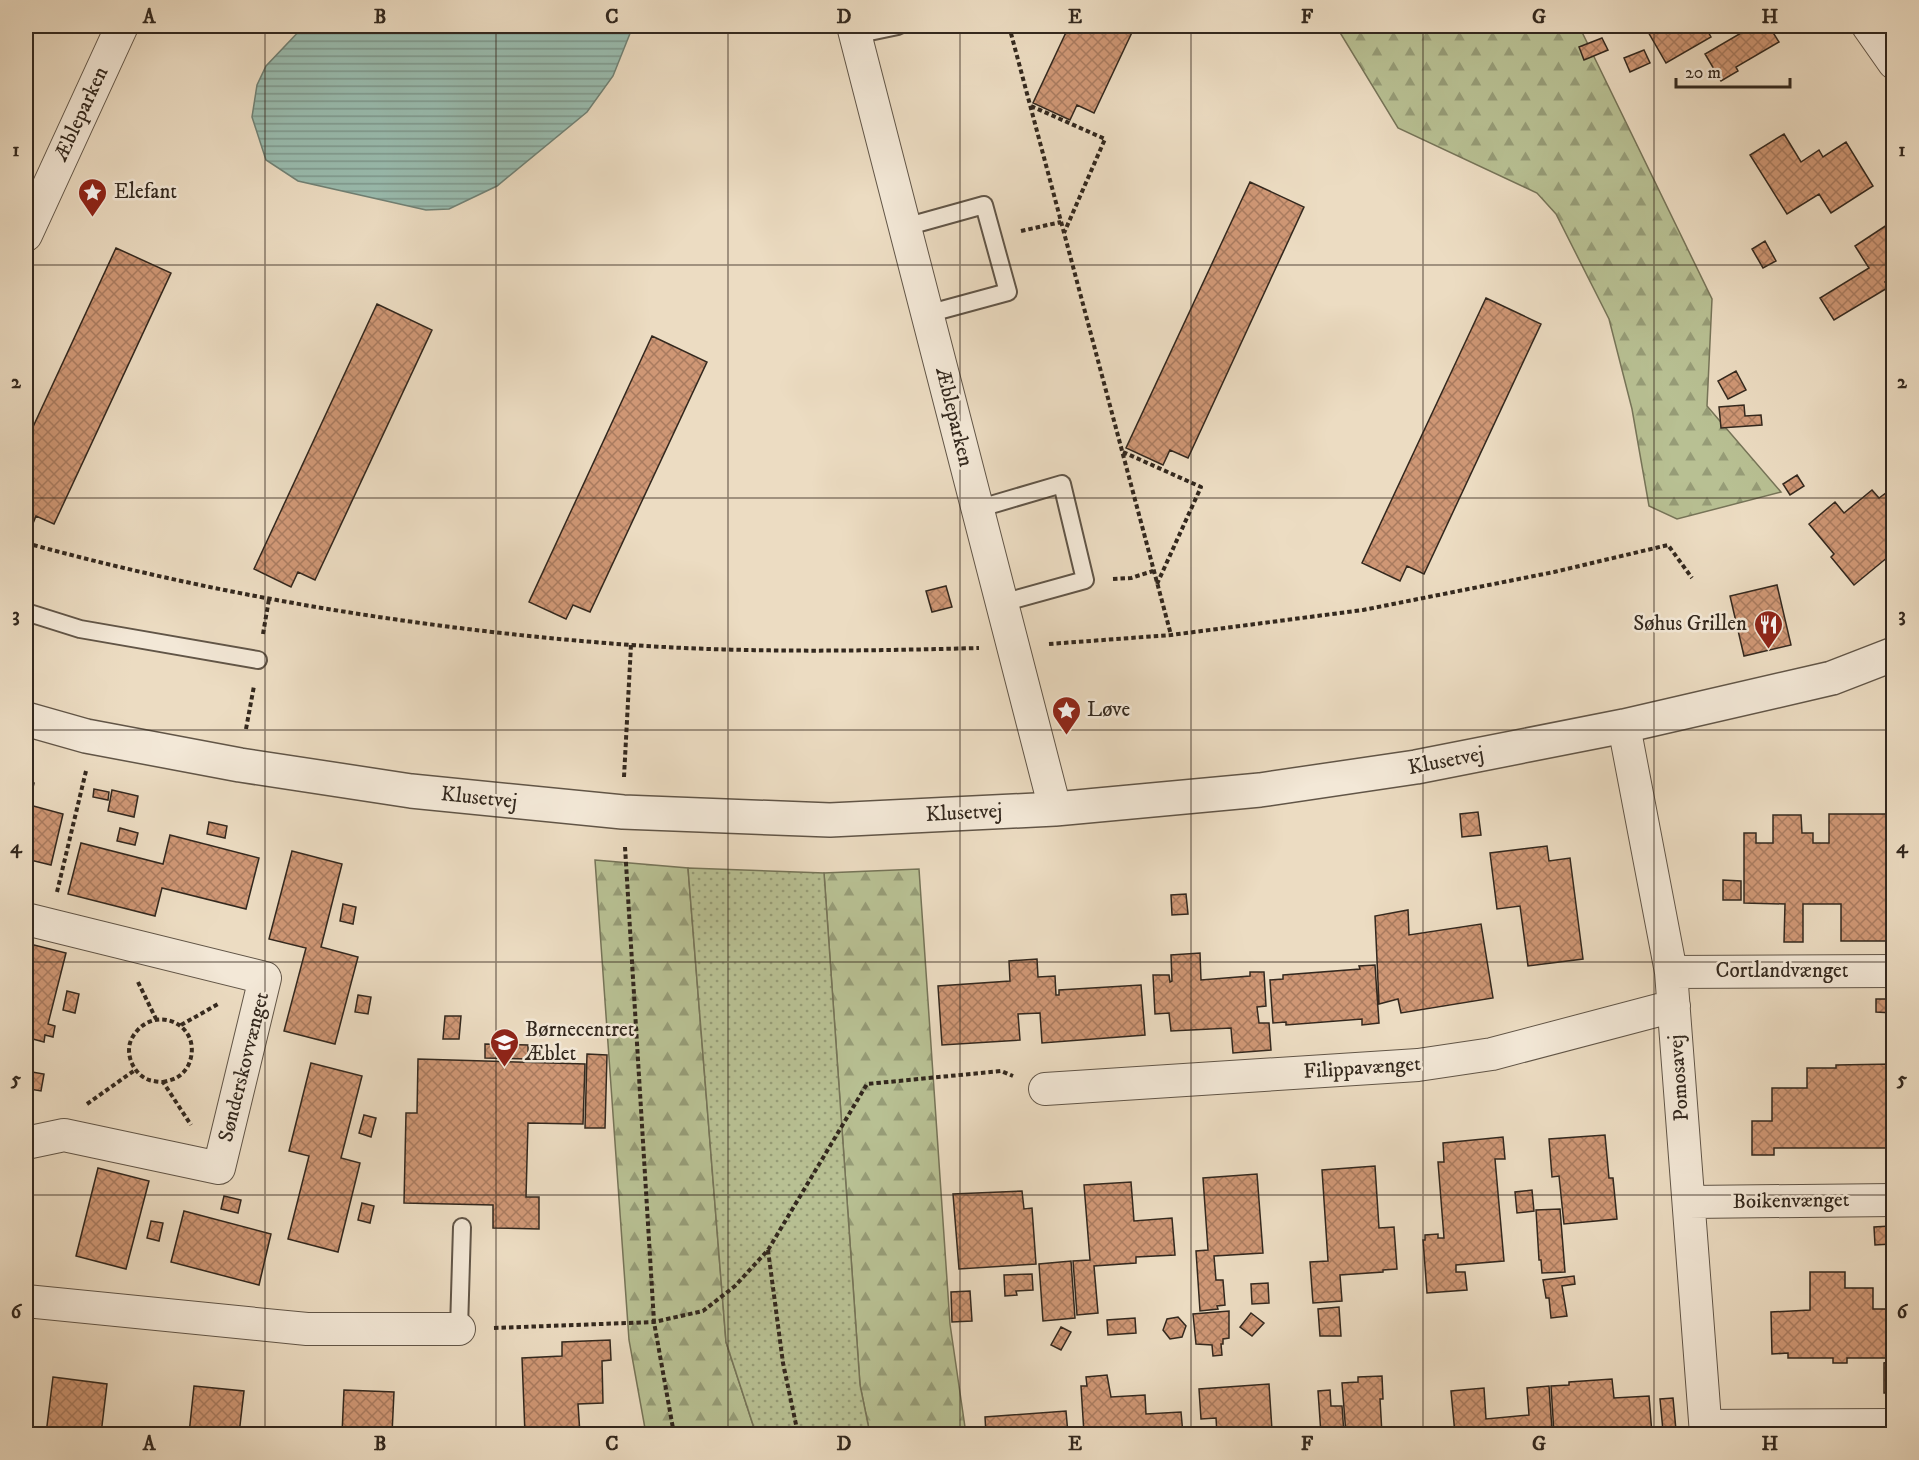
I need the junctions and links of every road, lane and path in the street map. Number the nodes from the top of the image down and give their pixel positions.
1 (898, 26) edge
2 (1009, 26) edge
3 (1868, 26) edge
4 (117, 27) edge
5 (854, 30) edge
6 (1893, 63) edge
7 (1030, 105) junction
8 (1061, 222) junction
9 (905, 227) junction
10 (1064, 233) junction
11 (26, 235) edge
12 (993, 238) junction
13 (927, 314) junction
14 (1122, 452) junction
15 (977, 509) junction
16 (26, 543) edge
17 (1154, 571) junction
18 (1692, 578) dead end
19 (1084, 580) junction
20 (1157, 584) junction
21 (1002, 603) junction
22 (26, 612) edge
23 (1171, 635) junction
24 (632, 645) junction
25 (1013, 647) junction
26 (1893, 654) edge
27 (258, 660) dead end
28 (26, 719) edge
29 (1624, 726) junction
30 (93, 738) junction
31 (1055, 809) junction
32 (623, 812) junction
33 (37, 922) edge
34 (1893, 971) edge
35 (1671, 972) junction
36 (1674, 1006) junction
37 (135, 1070) junction
38 (1045, 1089) joint
39 (39, 1140) edge
40 (1893, 1200) edge
41 (1689, 1202) junction
42 (462, 1227) dead end
43 (768, 1250) junction
44 (26, 1301) edge
45 (654, 1322) junction
46 (459, 1329) junction
47 (1893, 1425) edge
48 (1706, 1430) edge
49 (674, 1434) edge
50 (798, 1434) edge

1 - 5 lane
2 - 7 path
3 - 6 street
4 - 11 street, Æbleparken
5 - 9 street, Æbleparken
7 - 8 path
7 - 10 path
8 - 10 path
8 - 12 path
9 - 12 lane
9 - 13 street, Æbleparken
10 - 14 path
12 - 13 lane
13 - 15 street, Æbleparken
14 - 17 path
14 - 20 path
15 - 19 lane
15 - 21 street, Æbleparken
16 - 24 path
17 - 19 path
17 - 20 path
18 - 23 path
19 - 21 lane
20 - 23 path
21 - 25 street, Æbleparken
22 - 27 lane
23 - 25 path
24 - 25 path
24 - 32 path
25 - 31 street, Æbleparken
26 - 29 street, Klusetvej
28 - 30 street, Klusetvej
29 - 31 street, Klusetvej
29 - 35 street, Pomosavej
30 - 32 street, Klusetvej
30 - 33 path
31 - 32 street, Klusetvej
32 - 45 path
33 - 39 street, Sønderskovvænget
34 - 35 street, Cortlandvænget
35 - 36 street, Pomosavej
36 - 38 street, Filippavænget
36 - 41 street, Pomosavej
37 - 37 path
37 - 39 path
38 - 43 path
40 - 41 street, Boikenvænget
41 - 48 street, Pomosavej
42 - 46 lane
43 - 45 path
43 - 50 path
44 - 46 street
45 - 46 path
45 - 49 path
47 - 48 street

